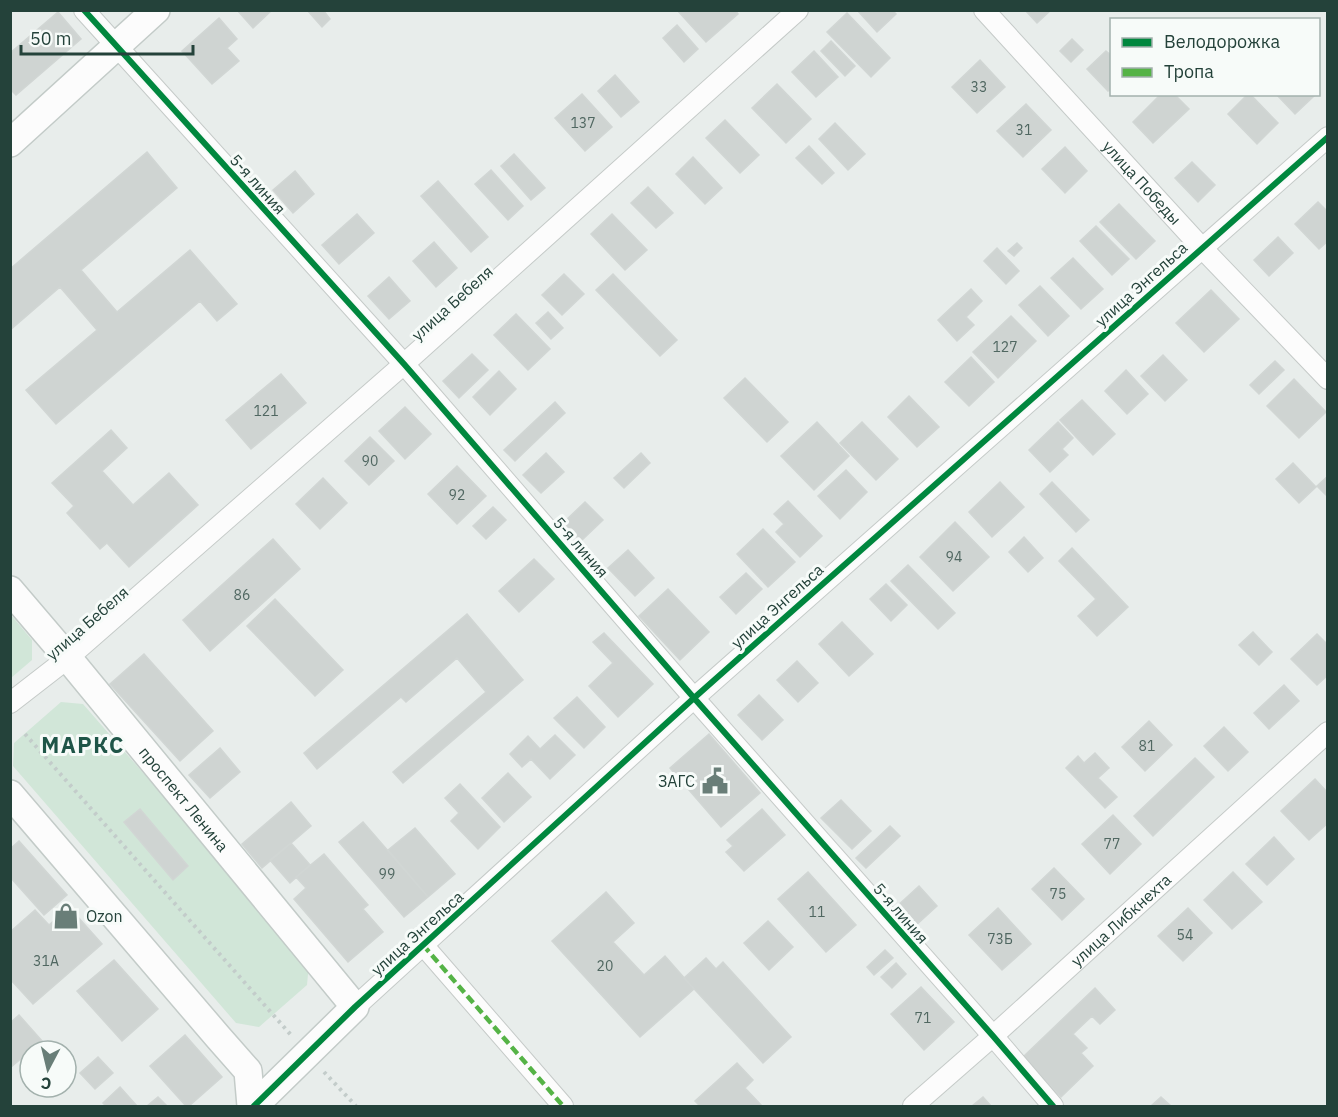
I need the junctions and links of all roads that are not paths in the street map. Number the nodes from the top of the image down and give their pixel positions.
1 (84, 10) edge
2 (156, 10) edge
3 (798, 10) edge
4 (984, 10) edge
5 (116, 47) junction
6 (1328, 137) edge
7 (10, 143) edge
8 (1202, 248) junction
9 (404, 364) junction
10 (1328, 379) edge
11 (10, 591) edge
12 (68, 658) junction
13 (694, 698) junction
14 (10, 703) edge
15 (1328, 732) edge
16 (10, 794) edge
17 (423, 945) junction
18 (355, 1007) junction
19 (993, 1036) junction
20 (253, 1107) edge
21 (563, 1107) edge
22 (913, 1107) edge
23 (1053, 1107) edge

1 - 5 street, 5-я линия
2 - 5 street
3 - 9 street, улица Бебеля
4 - 8 street, улица Победы
5 - 7 street
5 - 9 street, 5-я линия
6 - 8 street, улица Энгельса
8 - 10 street, улица Победы
8 - 13 street, улица Энгельса
9 - 12 street, улица Бебеля
9 - 13 street, 5-я линия
11 - 12 street, проспект Ленина
12 - 14 street, улица Бебеля
12 - 18 street, проспект Ленина
13 - 17 street, улица Энгельса
13 - 19 street, 5-я линия
15 - 19 street, улица Либкнехта
16 - 20 street
17 - 18 street, улица Энгельса
17 - 21 street
18 - 20 street, улица Энгельса
19 - 22 street, улица Либкнехта
19 - 23 street, 5-я линия

